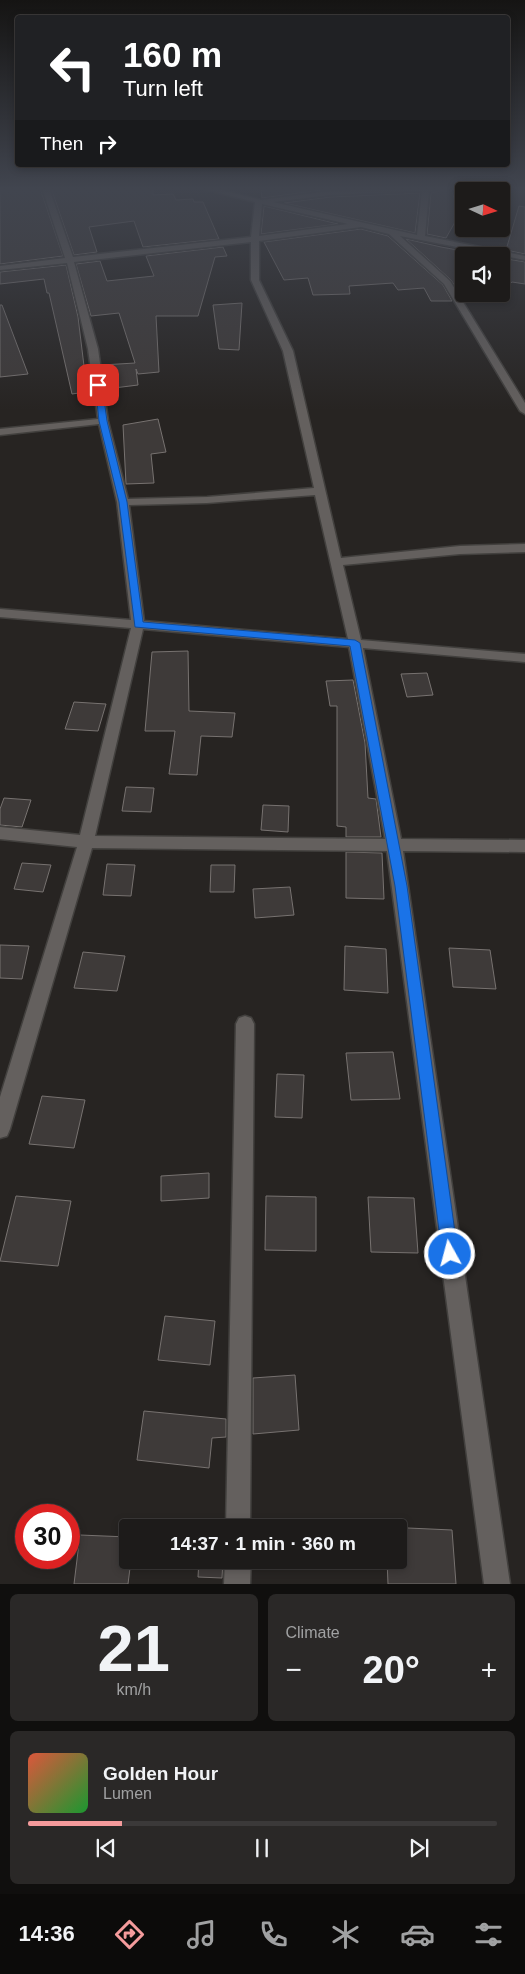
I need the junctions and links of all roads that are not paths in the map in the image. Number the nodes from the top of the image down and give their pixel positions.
1 (53, 262) edge
2 (70, 262) edge
3 (255, 262) edge
4 (424, 262) edge
5 (0, 268) edge
6 (525, 411) edge
7 (103, 421) junction
8 (0, 432) edge
9 (321, 491) junction
10 (123, 502) junction
11 (525, 548) edge
12 (337, 562) junction
13 (0, 613) edge
14 (138, 625) junction
15 (355, 643) junction
16 (525, 658) edge
17 (0, 833) edge
18 (86, 842) junction
19 (394, 845) junction
20 (525, 846) edge
21 (245, 1024) dead end
22 (0, 1129) edge
23 (238, 1519) edge
24 (238, 1569) edge
25 (237, 1584) edge
26 (496, 1584) edge

1 - 5 street
2 - 7 street
3 - 9 street
4 - 6 street
7 - 8 street
7 - 10 street
9 - 10 street
9 - 12 street
10 - 14 street
11 - 12 street
12 - 15 street
13 - 14 street
14 - 15 street
14 - 18 street
15 - 16 street
15 - 19 street
17 - 18 street
18 - 19 street
18 - 22 street
19 - 20 street
19 - 26 street
21 - 23 street
24 - 25 street

